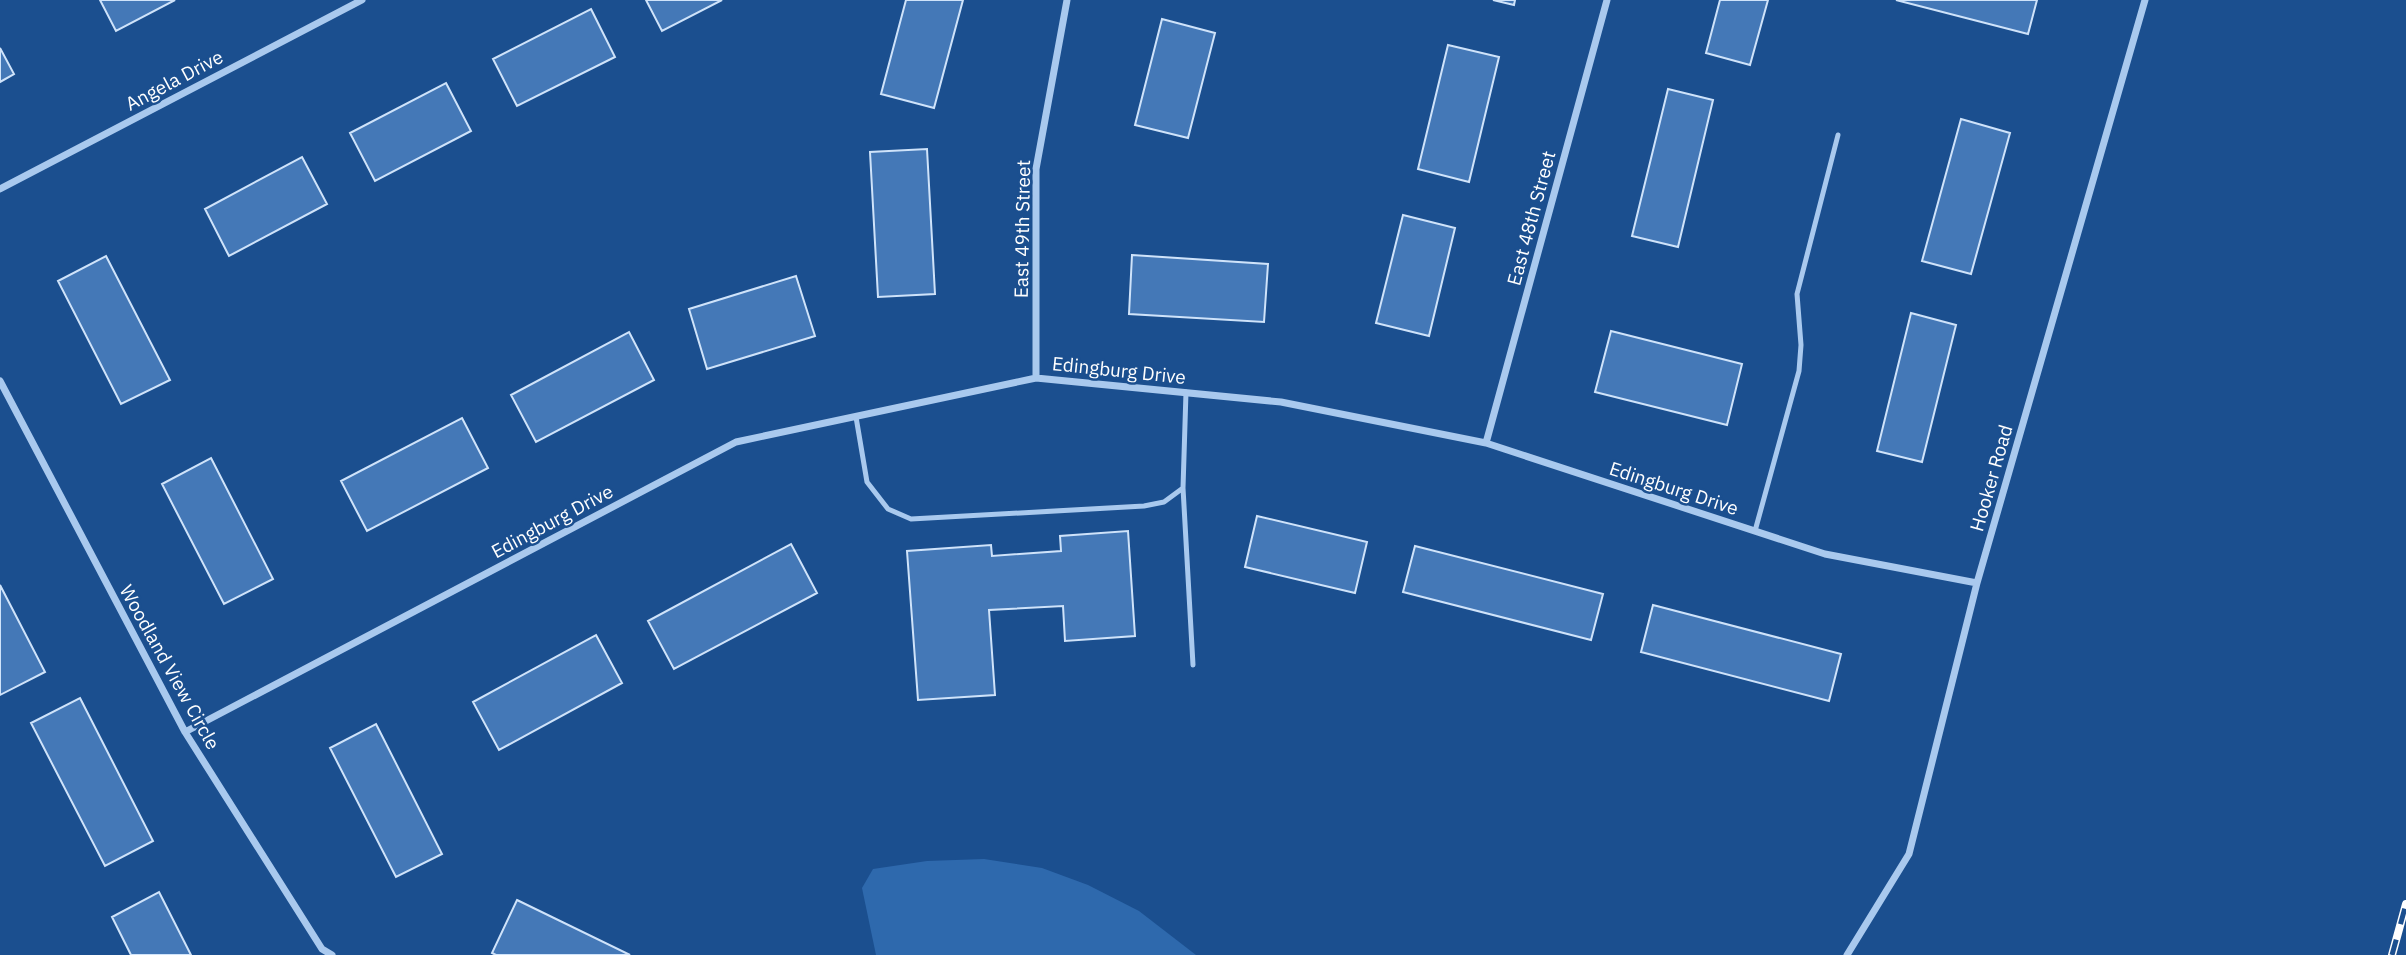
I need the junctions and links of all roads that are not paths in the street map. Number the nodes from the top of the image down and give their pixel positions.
1 (362, 0) edge
2 (1066, 0) edge
3 (1607, 0) edge
4 (2145, 0) edge
5 (1838, 135) dead end
6 (0, 189) edge
7 (1036, 378) junction
8 (0, 381) edge
9 (1186, 392) junction
10 (856, 417) junction
11 (1486, 443) junction
12 (1183, 488) junction
13 (1755, 531) junction
14 (1977, 583) junction
15 (1193, 665) dead end
16 (185, 732) junction
17 (331, 955) edge
18 (1847, 955) edge

1 - 6 street, Angela Drive
2 - 7 street, East 49th Street
3 - 11 street, East 48th Street
4 - 14 street, Hooker Road
5 - 13 lane
7 - 9 street, Edingburg Drive
7 - 10 street, Edingburg Drive
8 - 16 street, Woodland View Circle
9 - 11 street, Edingburg Drive
9 - 12 lane
10 - 12 lane
10 - 16 street, Edingburg Drive
11 - 13 street, Edingburg Drive
12 - 15 lane
13 - 14 street, Edingburg Drive
14 - 18 street, Hooker Road
16 - 17 street, Woodland View Circle

